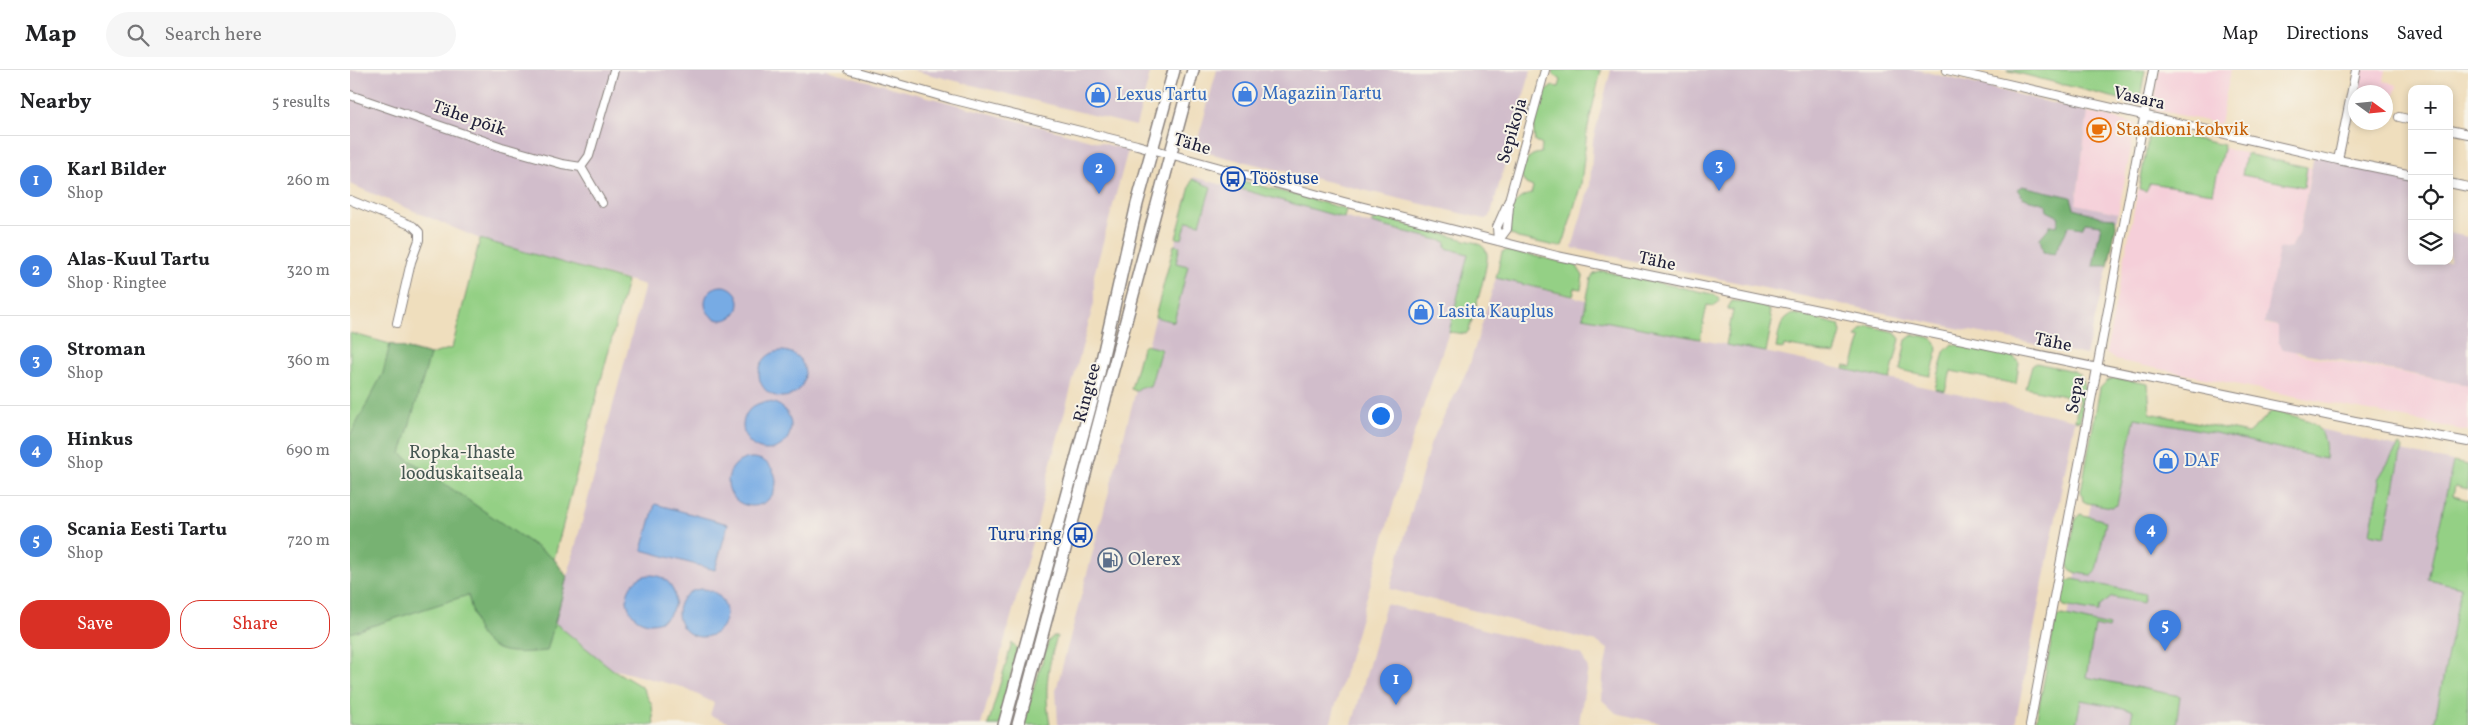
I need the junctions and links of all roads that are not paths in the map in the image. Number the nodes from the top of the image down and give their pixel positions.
1 (614, 70) edge
2 (849, 70) edge
3 (1174, 70) edge
4 (1193, 70) edge
5 (1545, 70) edge
6 (1947, 70) edge
7 (2153, 70) edge
8 (2356, 70) edge
9 (350, 95) edge
10 (2145, 116) junction
11 (2399, 117) dead end
12 (2408, 119) edge
13 (2453, 131) edge
14 (2468, 134) edge
15 (1152, 149) junction
16 (1170, 154) junction
17 (2338, 160) junction
18 (581, 167) junction
19 (2408, 174) edge
20 (2453, 184) edge
21 (2468, 188) edge
22 (350, 200) edge
23 (602, 203) dead end
24 (1498, 241) junction
25 (397, 323) dead end
26 (2097, 366) junction
27 (2468, 442) edge
28 (1004, 725) edge
29 (1018, 725) edge
30 (2030, 725) edge

1 - 18 street
2 - 15 street, Tähe
3 - 15 main road, Ringtee
4 - 16 main road, Ringtee
5 - 24 street, Sepikoja
6 - 10 street, Vasara
7 - 10 street, Sepa
8 - 17 street
9 - 18 street, Tähe põik
10 - 17 street, Vasara
10 - 26 street, Sepa
11 - 12 street
13 - 14 street
15 - 16 street, Tähe
15 - 28 main road, Ringtee
16 - 24 street, Tähe
16 - 29 main road, Ringtee
17 - 19 street, Vasara
18 - 23 street
20 - 21 street
22 - 25 street
24 - 26 street, Tähe
26 - 27 street, Tähe
26 - 30 street, Sepa

